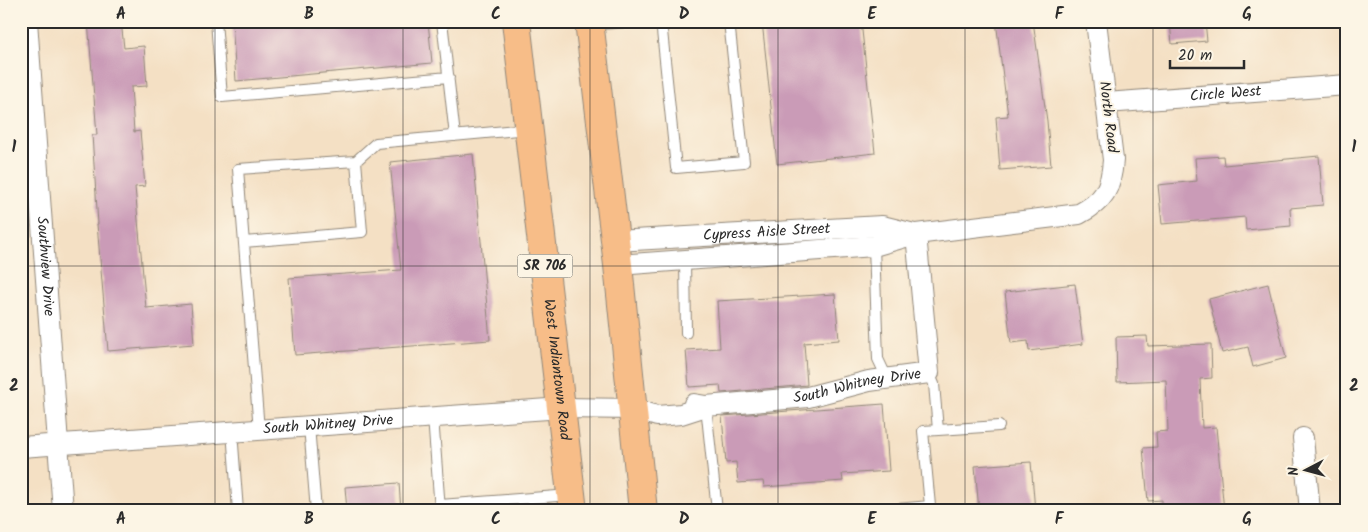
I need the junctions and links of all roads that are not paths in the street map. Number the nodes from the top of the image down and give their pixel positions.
1 (27, 21) edge
2 (216, 21) edge
3 (442, 21) edge
4 (516, 21) edge
5 (638, 21) edge
6 (661, 21) edge
7 (729, 21) edge
8 (1096, 21) edge
9 (589, 23) edge
10 (449, 77) junction
11 (1347, 85) edge
12 (1106, 102) junction
13 (528, 128) junction
14 (455, 136) junction
15 (356, 161) junction
16 (1094, 206) joint
17 (916, 234) junction
18 (244, 242) junction
19 (874, 246) junction
20 (617, 253) junction
21 (685, 259) junction
22 (686, 333) dead end
23 (929, 373) junction
24 (887, 378) junction
25 (706, 406) junction
26 (562, 408) junction
27 (634, 410) junction
28 (433, 417) junction
29 (309, 426) junction
30 (999, 426) dead end
31 (259, 430) junction
32 (938, 430) junction
33 (232, 431) junction
34 (1302, 438) dead end
35 (58, 444) junction
36 (21, 447) edge
37 (572, 503) edge
38 (440, 508) edge
39 (930, 508) edge
40 (63, 511) edge
41 (238, 511) edge
42 (316, 511) edge
43 (643, 511) edge
44 (718, 511) edge
45 (874, 511) edge
46 (1310, 511) edge

1 - 35 street, Southview Drive
2 - 10 lane
3 - 10 lane
4 - 13 main road, West Indiantown Road / SR 706
5 - 9 lane
6 - 7 lane
8 - 12 street, North Road
9 - 20 main road
10 - 14 lane
11 - 12 street, Circle West
12 - 16 street, North Road
13 - 14 lane
13 - 26 main road, West Indiantown Road / SR 706
14 - 15 lane
15 - 18 lane
15 - 18 lane
16 - 17 street, Cypress Aisle Street
17 - 19 street, Cypress Aisle Street
17 - 20 street, Cypress Aisle Street
17 - 23 street, South Whitney Drive
18 - 31 lane
19 - 21 street, Cypress Aisle Street
19 - 24 lane
20 - 21 street, Cypress Aisle Street
20 - 27 main road
21 - 22 lane
23 - 24 street, South Whitney Drive
23 - 32 lane
24 - 25 street, South Whitney Drive
25 - 27 street, South Whitney Drive
25 - 44 lane
26 - 27 street, South Whitney Drive
26 - 28 street, South Whitney Drive
26 - 37 main road, West Indiantown Road / SR 706
27 - 43 main road
28 - 29 street, South Whitney Drive
28 - 38 lane
29 - 31 street, South Whitney Drive
29 - 42 lane
30 - 32 lane
31 - 33 street, South Whitney Drive
32 - 39 lane
33 - 35 street, South Whitney Drive
33 - 41 lane
34 - 46 street
35 - 36 street, South Whitney Drive
35 - 40 street, Southview Drive
37 - 38 lane
39 - 45 lane

